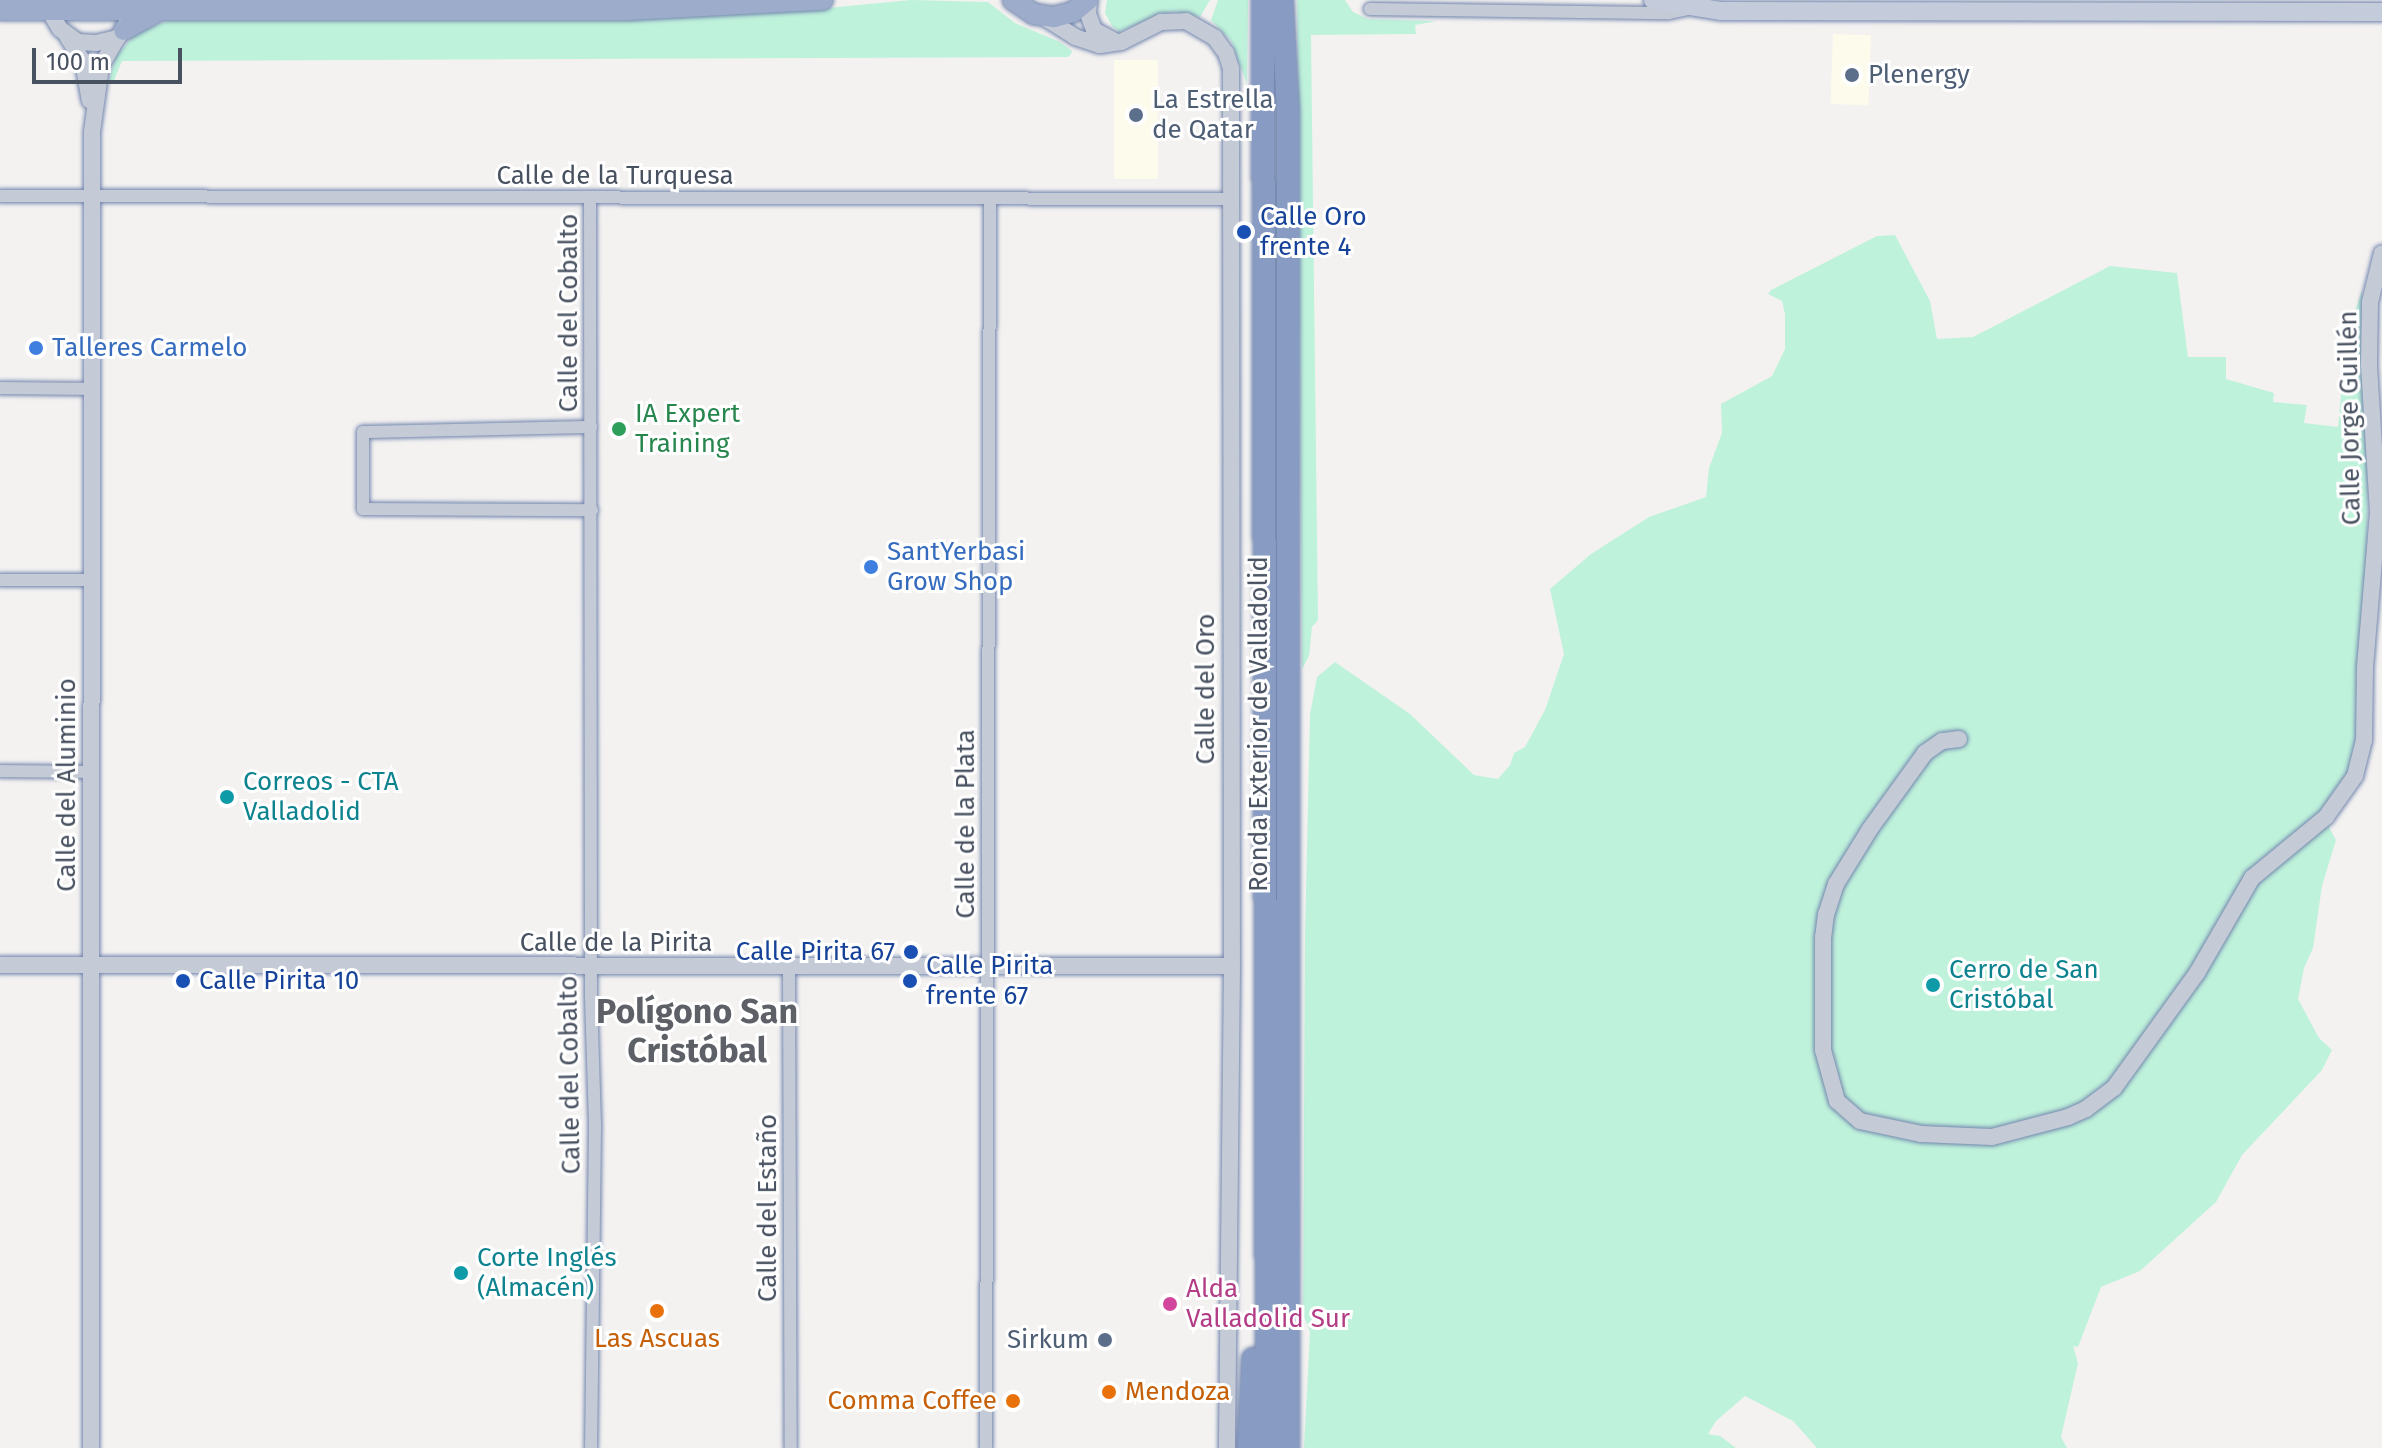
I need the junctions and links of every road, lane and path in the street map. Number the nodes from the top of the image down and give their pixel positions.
1 (823, 0) edge
2 (1013, 0) edge
3 (1088, 0) edge
4 (1263, 0) edge
5 (1282, 0) edge
6 (1653, 0) edge
7 (136, 4) edge
8 (1594, 5) edge
9 (2150, 6) edge
10 (2256, 6) edge
11 (2338, 6) edge
12 (1691, 7) junction
13 (162, 9) junction
14 (1370, 9) dead end
15 (0, 12) edge
16 (2382, 12) edge
17 (1041, 16) junction
18 (54, 17) edge
19 (120, 34) junction
20 (1121, 42) junction
21 (93, 122) junction
22 (0, 196) edge
23 (93, 197) junction
24 (590, 198) junction
25 (990, 199) junction
26 (1231, 199) junction
27 (2382, 253) edge
28 (0, 388) edge
29 (93, 389) junction
30 (2377, 395) edge
31 (591, 427) junction
32 (592, 510) junction
33 (0, 580) edge
34 (92, 580) junction
35 (1277, 651) junction
36 (1276, 705) junction
37 (1959, 739) dead end
38 (0, 771) edge
39 (92, 772) junction
40 (0, 965) edge
41 (91, 965) junction
42 (1232, 966) junction
43 (591, 967) junction
44 (789, 967) junction
45 (987, 967) junction
46 (1267, 1211) junction
47 (91, 1448) edge
48 (591, 1448) edge
49 (791, 1448) edge
50 (986, 1448) edge
51 (1227, 1448) edge
52 (1249, 1448) edge
53 (1267, 1448) edge
54 (1288, 1448) edge

1 - 13 highway
2 - 17 highway
3 - 17 highway
3 - 20 street
4 - 35 highway, Ronda Exterior de Valladolid
5 - 35 highway, Ronda Exterior de Valladolid
6 - 12 main road
7 - 13 highway
7 - 18 highway
7 - 19 street, Calle del Aluminio
8 - 12 street
8 - 14 street
9 - 10 main road
9 - 12 main road
10 - 11 main road
11 - 16 main road
13 - 19 highway
15 - 18 highway
17 - 20 street
18 - 19 street
18 - 21 street, Calle del Aluminio
19 - 21 street, Calle del Aluminio
20 - 26 street, Calle del Oro
21 - 23 street, Calle del Aluminio
22 - 23 street, Calle de la Turquesa
23 - 24 street, Calle de la Turquesa
23 - 29 street, Calle del Aluminio
24 - 25 street, Calle de la Turquesa
24 - 31 street, Calle del Cobalto
25 - 26 street, Calle de la Turquesa
25 - 45 street, Calle de la Plata
26 - 42 street, Calle del Oro
27 - 30 street, Calle Jorge Guillén
28 - 29 street
29 - 34 street, Calle del Aluminio
30 - 37 street, Calle Jorge Guillén
31 - 32 street, Calle del Cobalto
31 - 32 street, Calle del Cobalto
32 - 43 street, Calle del Cobalto
33 - 34 street
34 - 39 street, Calle del Aluminio
35 - 36 highway, Ronda Exterior de Valladolid
36 - 46 highway, Ronda Exterior de Valladolid
36 - 54 highway, Ronda Exterior de Valladolid
38 - 39 street
39 - 41 street, Calle del Aluminio
40 - 41 street, Calle de la Pirita
41 - 43 street, Calle de la Pirita
41 - 47 street, Calle del Aluminio
42 - 45 street, Calle de la Pirita
42 - 51 street, Calle del Oro
43 - 44 street, Calle de la Pirita
43 - 48 street, Calle del Cobalto
44 - 45 street, Calle de la Pirita
44 - 49 street, Calle del Estaño
45 - 50 street, Calle de la Plata
46 - 52 highway
46 - 53 highway, Ronda Exterior de Valladolid

